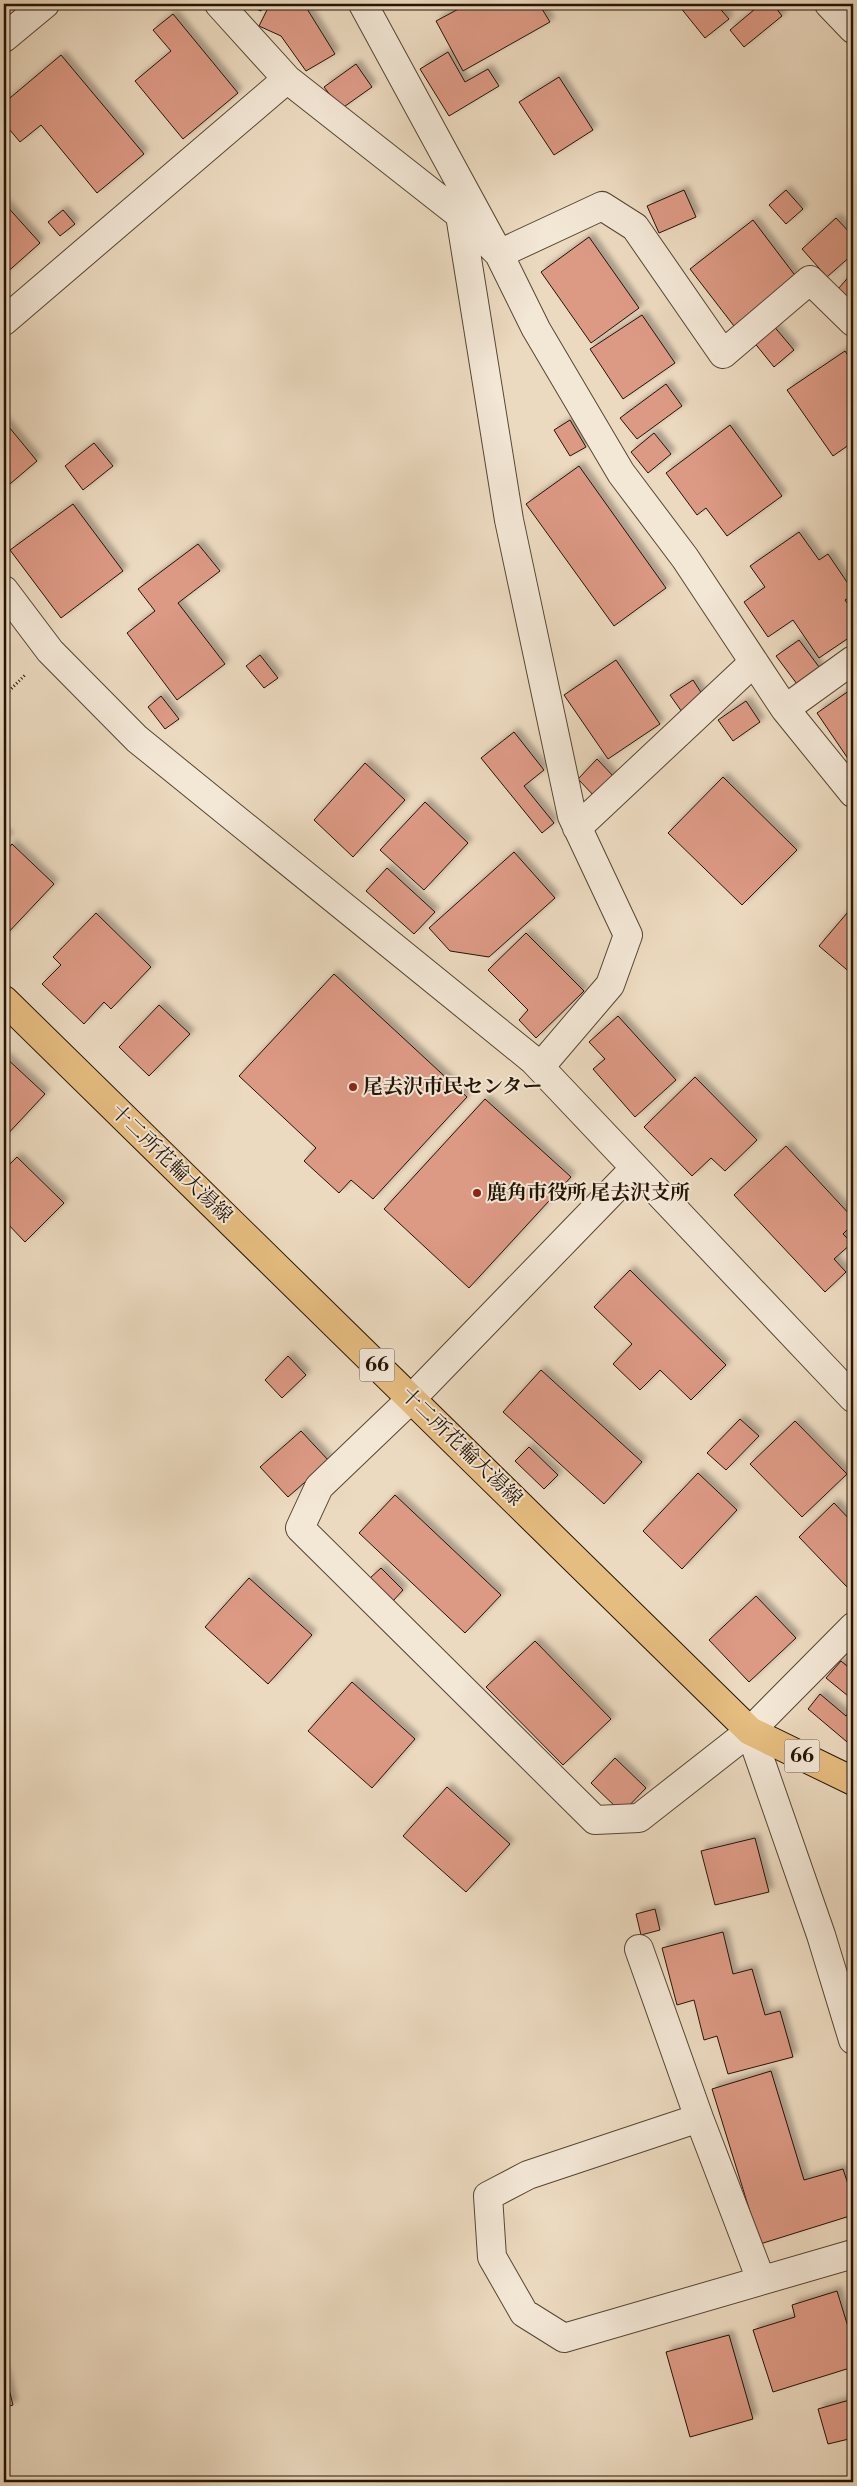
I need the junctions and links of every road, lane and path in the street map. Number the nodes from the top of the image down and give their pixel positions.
1 (45, 4) edge
2 (219, 4) edge
3 (363, 4) edge
4 (829, 4) edge
5 (853, 29) edge
6 (4, 38) edge
7 (287, 79) junction
8 (460, 215) junction
9 (498, 254) junction
10 (4, 320) edge
11 (853, 322) edge
12 (4, 590) edge
13 (853, 660) edge
14 (754, 662) junction
15 (785, 709) junction
16 (853, 793) edge
17 (577, 828) junction
18 (4, 1000) edge
19 (540, 1067) junction
20 (635, 1168) junction
21 (853, 1398) edge
22 (411, 1399) junction
23 (853, 1627) edge
24 (750, 1730) junction
25 (853, 1781) edge
26 (639, 1949) dead end
27 (853, 2040) edge
28 (699, 2118) junction
29 (853, 2254) edge
30 (761, 2280) junction

1 - 6 street
2 - 7 street
3 - 9 street
4 - 5 street
7 - 8 street
7 - 10 street
8 - 9 street
8 - 17 street
9 - 11 street
9 - 14 street
12 - 19 street
13 - 15 street
14 - 15 street
14 - 17 street
15 - 16 street
17 - 19 street
18 - 22 main road, 十二所花輪大湯線 / 66
19 - 20 street
20 - 21 street
20 - 22 street
22 - 24 main road, 十二所花輪大湯線 / 66
22 - 24 street
23 - 24 street
24 - 25 main road, 十二所花輪大湯線 / 66
24 - 27 street
26 - 28 street
28 - 30 street
28 - 30 street
29 - 30 street

